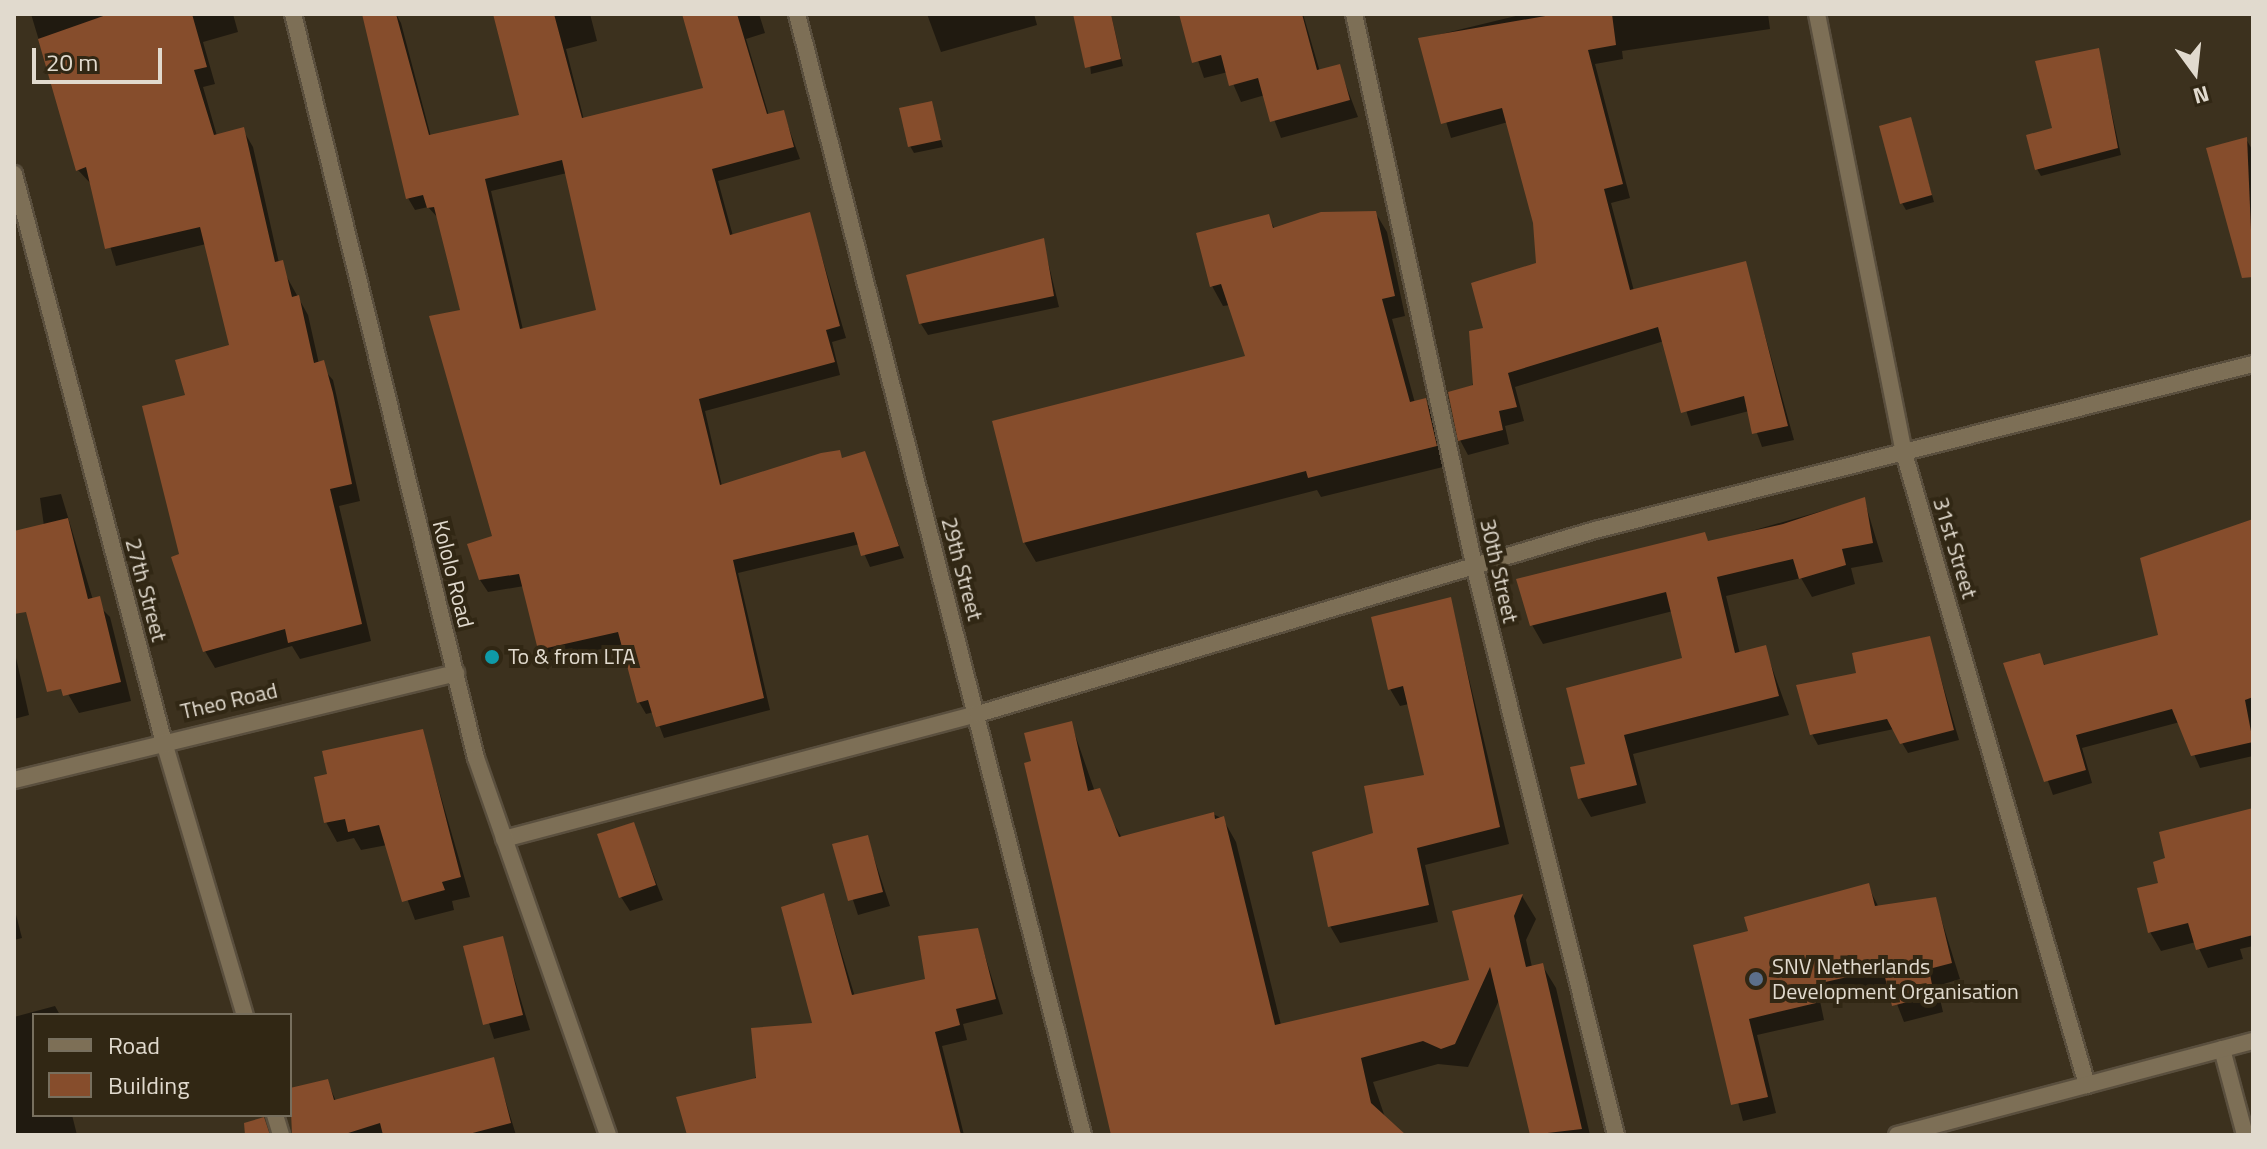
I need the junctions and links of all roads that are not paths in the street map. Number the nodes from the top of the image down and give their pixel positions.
1 (293, 14) edge
2 (797, 14) edge
3 (1354, 14) edge
4 (1817, 14) edge
5 (14, 174) edge
6 (2253, 364) edge
7 (1904, 453) junction
8 (1475, 569) junction
9 (456, 673) junction
10 (978, 714) junction
11 (163, 739) junction
12 (14, 780) edge
13 (504, 839) junction
14 (244, 1013) edge
15 (2253, 1041) edge
16 (2222, 1049) junction
17 (2087, 1085) junction
18 (608, 1135) edge
19 (1083, 1135) edge
20 (1616, 1135) edge
21 (1897, 1135) edge
22 (2245, 1135) edge

1 - 9 street, Kololo Road
2 - 10 street, 29th Street
3 - 8 street, 30th Street
4 - 7 street, 31st Street
5 - 11 street, 27th Street
6 - 7 street
7 - 8 street
7 - 17 street, 31st Street
8 - 10 street
8 - 20 street, 30th Street
9 - 11 street, Theo Road
9 - 13 street, Kololo Road
10 - 13 street
10 - 19 street, 29th Street
11 - 12 street, Theo Road
11 - 14 street, 27th Street
13 - 18 street, Kololo Road
15 - 16 street
16 - 17 street
16 - 22 street
17 - 21 street

